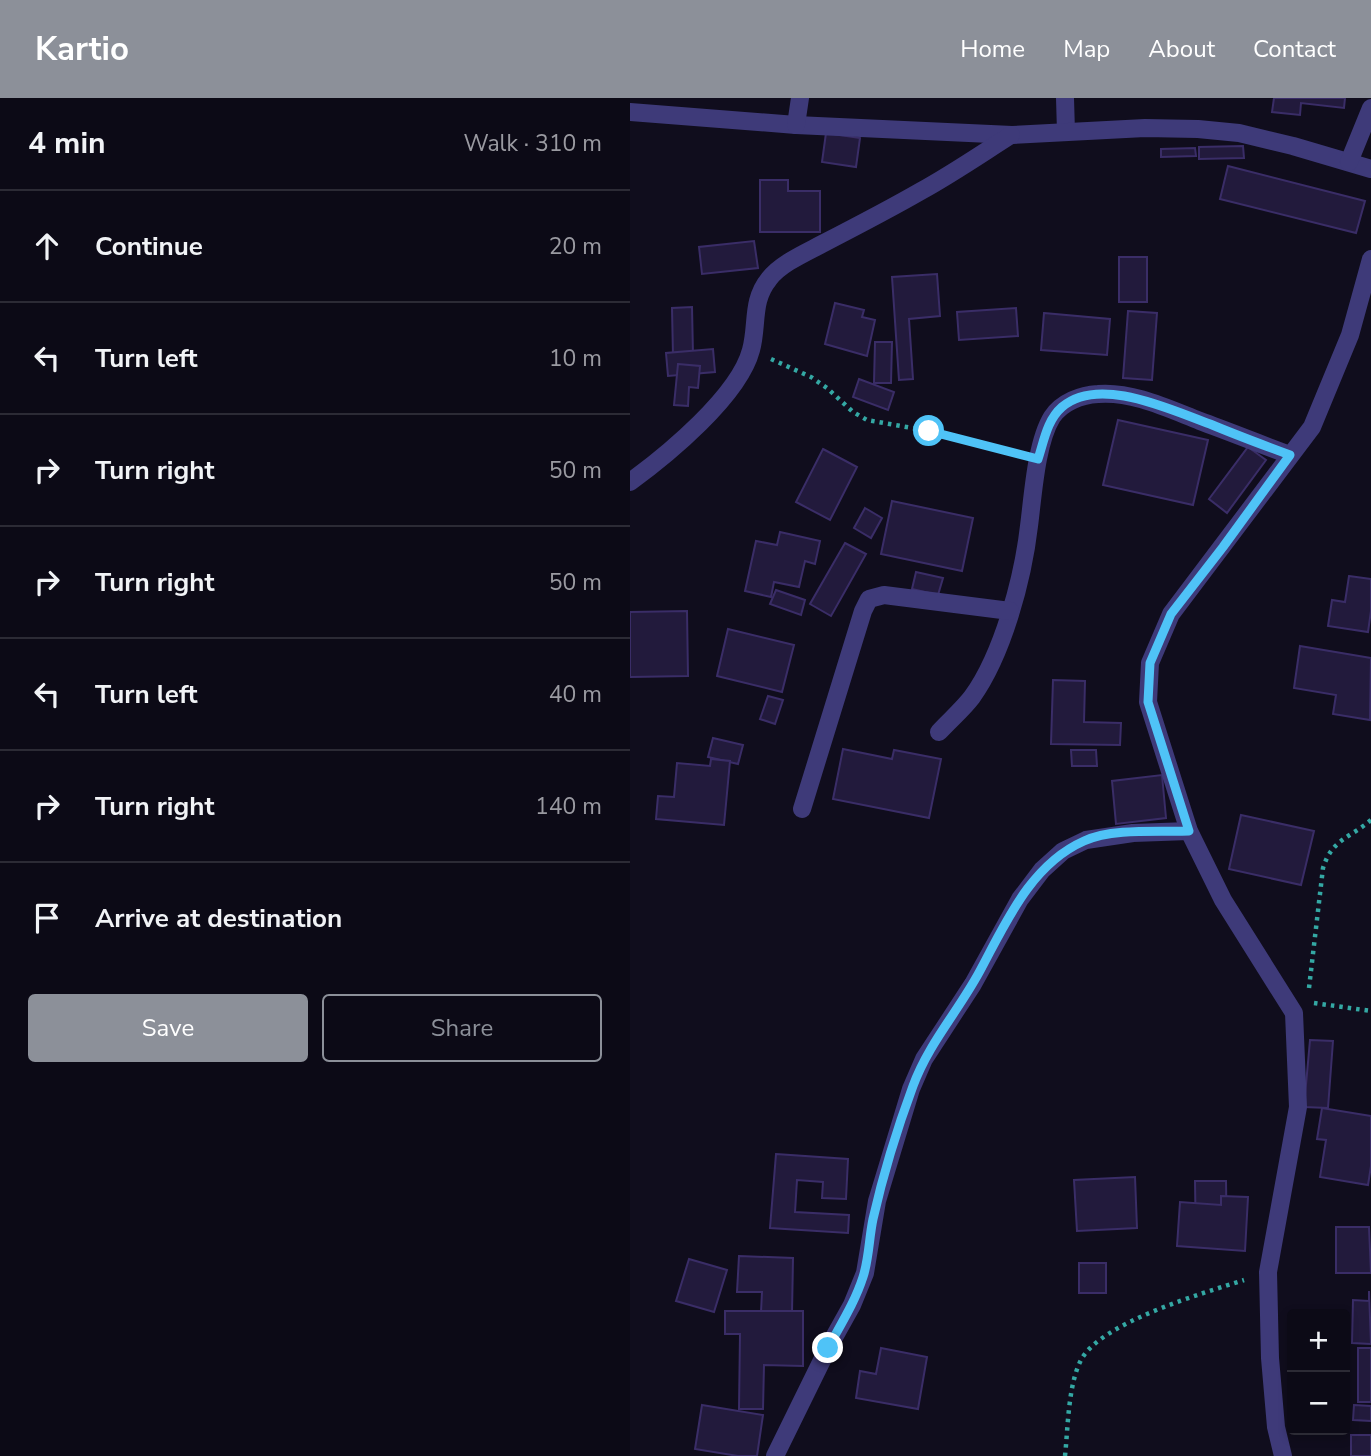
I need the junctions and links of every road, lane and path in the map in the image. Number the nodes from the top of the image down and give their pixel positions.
1 (800, 98) edge
2 (1065, 98) edge
3 (1371, 108) edge
4 (630, 113) edge
5 (796, 125) junction
6 (1066, 132) junction
7 (1012, 135) junction
8 (1349, 162) junction
9 (1371, 169) edge
10 (1371, 259) edge
11 (751, 350) junction
12 (1290, 455) junction
13 (1038, 459) junction
14 (630, 482) edge
15 (1010, 611) junction
16 (939, 732) dead end
17 (802, 808) dead end
18 (1371, 820) edge
19 (1189, 831) junction
20 (1289, 1002) junction
21 (1307, 1002) junction
22 (1371, 1011) edge
23 (1268, 1272) junction
24 (775, 1456) edge
25 (1065, 1456) edge
26 (1283, 1456) edge

1 - 5 street
2 - 6 street
3 - 8 street
4 - 5 street
5 - 7 street
6 - 7 street
6 - 8 street
7 - 11 street
8 - 9 street
10 - 12 street
11 - 13 path
11 - 14 street
12 - 13 street
12 - 19 street
13 - 15 street
15 - 16 street
15 - 17 street
18 - 21 path
19 - 20 street
19 - 24 street
20 - 21 path
20 - 23 street
21 - 22 path
23 - 25 path
23 - 26 street

